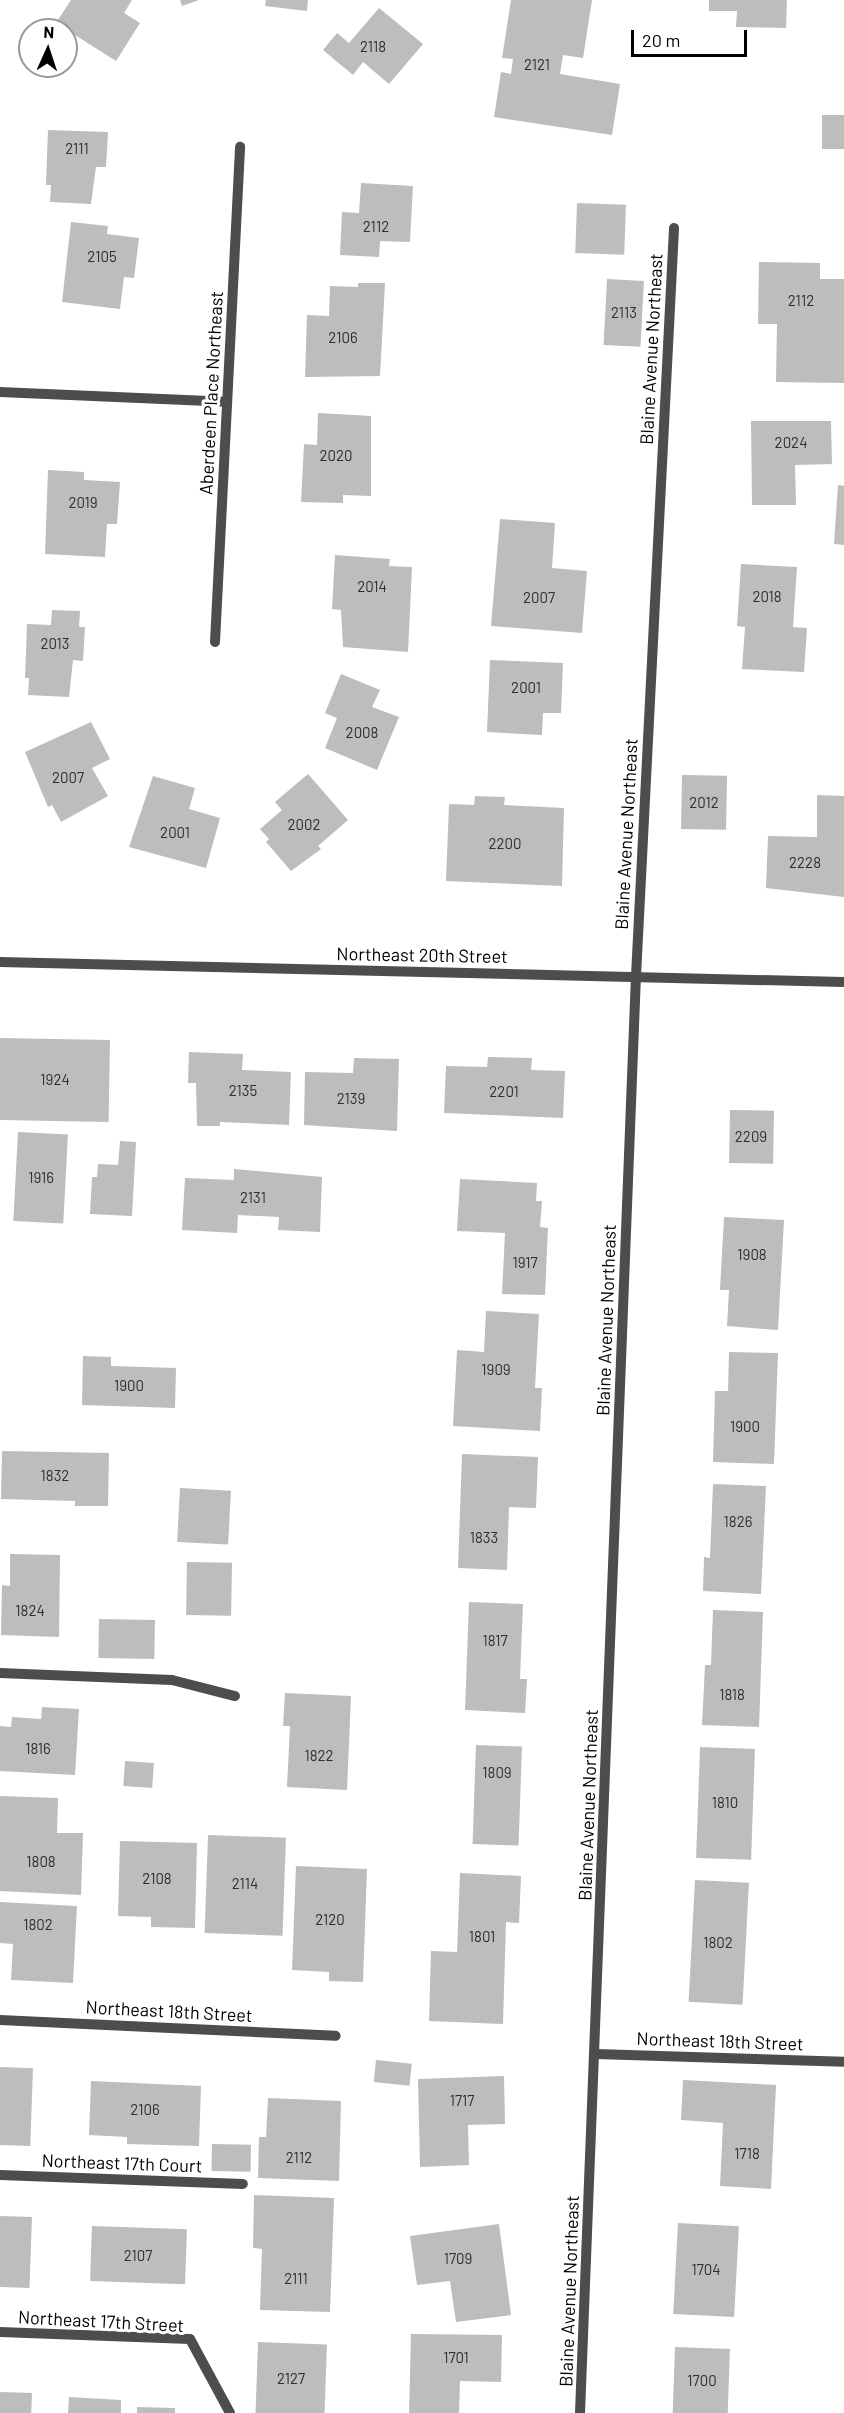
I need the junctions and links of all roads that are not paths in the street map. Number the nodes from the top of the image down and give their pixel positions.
1 (240, 147) dead end
2 (674, 228) dead end
3 (0, 392) edge
4 (226, 402) junction
5 (215, 642) dead end
6 (0, 962) edge
7 (636, 976) junction
8 (844, 982) edge
9 (0, 1673) edge
10 (235, 1696) dead end
11 (0, 2020) edge
12 (336, 2036) dead end
13 (596, 2054) junction
14 (844, 2062) edge
15 (0, 2175) edge
16 (243, 2184) dead end
17 (0, 2332) edge
18 (230, 2413) edge
19 (580, 2413) edge

1 - 4 street, Aberdeen Place Northeast
2 - 7 street, Blaine Avenue Northeast
3 - 4 street
4 - 5 street, Aberdeen Place Northeast
6 - 7 street, Northeast 20th Street
7 - 8 street, Northeast 20th Street
7 - 13 street, Blaine Avenue Northeast
9 - 10 street
11 - 12 street, Northeast 18th Street
13 - 14 street, Northeast 18th Street
13 - 19 street, Blaine Avenue Northeast
15 - 16 street, Northeast 17th Court
17 - 18 street, Northeast 17th Street

